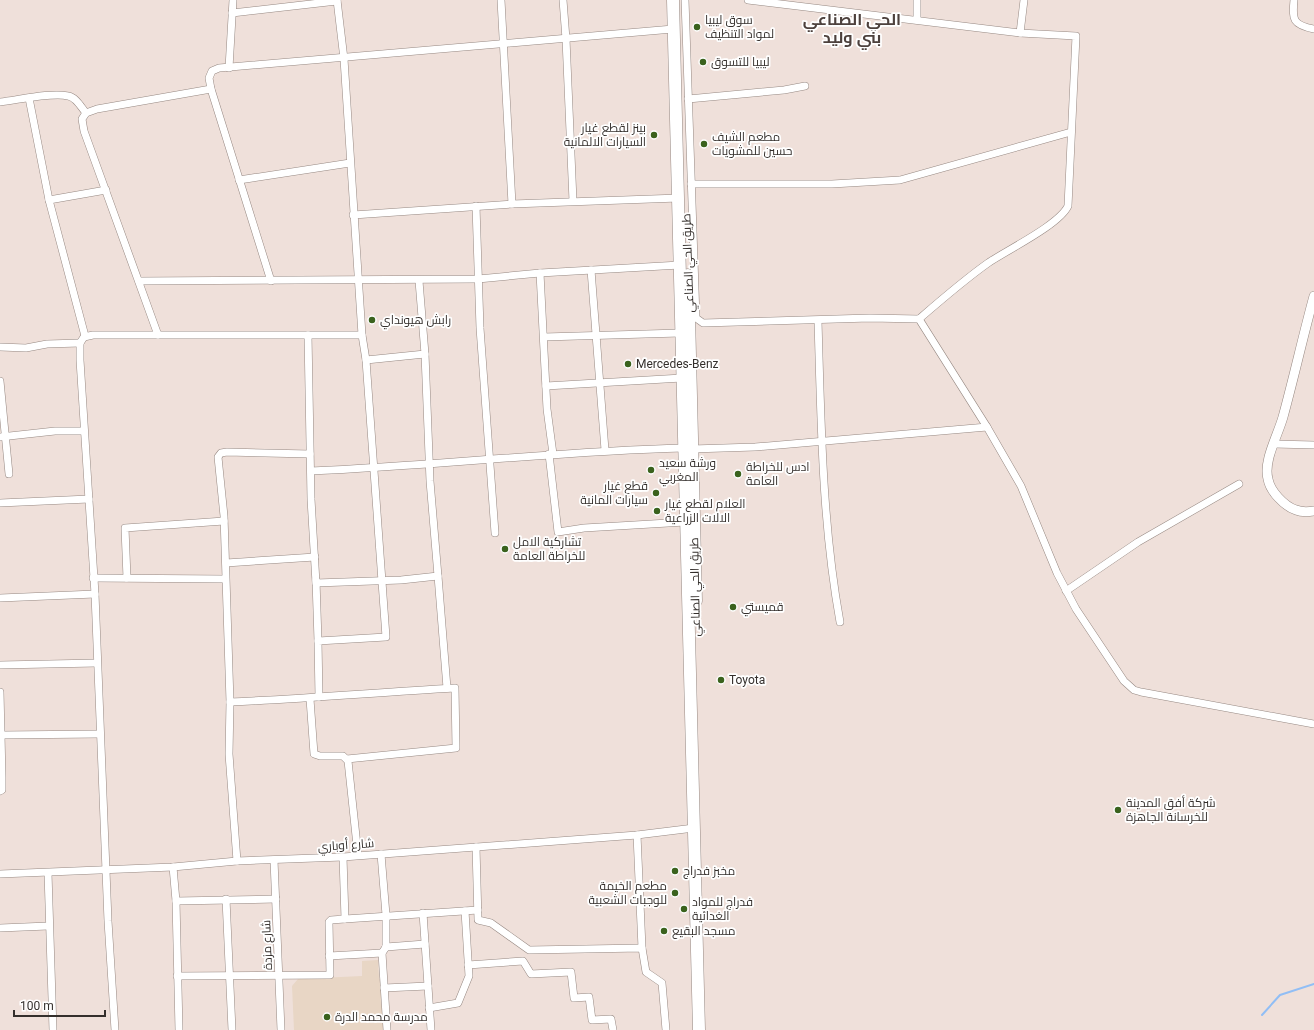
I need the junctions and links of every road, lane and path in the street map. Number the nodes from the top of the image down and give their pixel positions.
1 (233, 0) edge
2 (501, 0) edge
3 (562, 0) edge
4 (673, 0) edge
5 (680, 0) edge
6 (685, 0) edge
7 (748, 0) edge
8 (917, 0) edge
9 (1024, 0) edge
10 (1294, 0) edge
11 (337, 1) edge
12 (232, 13) junction
13 (917, 20) junction
14 (674, 29) junction
15 (1314, 29) edge
16 (1020, 33) junction
17 (566, 39) junction
18 (503, 44) junction
19 (344, 58) junction
20 (229, 68) junction
21 (805, 86) dead end
22 (210, 89) junction
23 (29, 98) junction
24 (688, 99) junction
25 (0, 102) edge
26 (86, 113) junction
27 (1071, 132) junction
28 (350, 163) junction
29 (239, 180) junction
30 (691, 184) junction
31 (106, 190) junction
32 (679, 198) junction
33 (49, 200) junction
34 (573, 201) junction
35 (512, 204) junction
36 (476, 206) junction
37 (353, 215) junction
38 (680, 265) junction
39 (591, 270) junction
40 (540, 273) junction
41 (478, 279) junction
42 (271, 280) junction
43 (358, 280) junction
44 (139, 281) junction
45 (419, 281) junction
46 (1314, 296) edge
47 (919, 319) junction
48 (818, 320) junction
49 (689, 323) junction
50 (703, 323) junction
51 (680, 333) junction
52 (158, 335) junction
53 (308, 335) junction
54 (362, 335) junction
55 (85, 336) junction
56 (596, 336) junction
57 (544, 337) junction
58 (80, 343) junction
59 (0, 348) edge
60 (425, 354) junction
61 (366, 360) junction
62 (682, 378) junction
63 (0, 381) edge
64 (600, 383) junction
65 (546, 386) junction
66 (987, 427) junction
67 (84, 431) junction
68 (3, 436) edge
69 (821, 441) junction
70 (1274, 444) junction
71 (1314, 445) edge
72 (687, 448) junction
73 (605, 450) junction
74 (310, 454) junction
75 (551, 454) junction
76 (490, 460) junction
77 (430, 463) junction
78 (373, 468) junction
79 (311, 471) junction
80 (9, 474) dead end
81 (1238, 484) dead end
82 (89, 499) junction
83 (0, 503) edge
84 (1314, 511) edge
85 (224, 521) junction
86 (685, 522) junction
87 (496, 533) dead end
88 (315, 557) junction
89 (226, 563) junction
90 (438, 576) junction
91 (93, 578) junction
92 (127, 578) junction
93 (225, 579) junction
94 (316, 580) junction
95 (381, 581) junction
96 (1066, 591) junction
97 (95, 594) junction
98 (0, 598) edge
99 (840, 622) dead end
100 (318, 642) junction
101 (97, 663) junction
102 (0, 665) edge
103 (447, 688) junction
104 (0, 692) edge
105 (319, 697) junction
106 (310, 699) junction
107 (230, 702) junction
108 (1314, 724) edge
109 (100, 734) junction
110 (2, 735) junction
111 (347, 759) junction
112 (0, 791) edge
113 (694, 828) junction
114 (637, 835) junction
115 (476, 847) junction
116 (381, 854) junction
117 (358, 855) junction
118 (343, 857) junction
119 (274, 860) junction
120 (237, 861) junction
121 (173, 867) junction
122 (106, 869) junction
123 (48, 873) junction
124 (0, 874) edge
125 (226, 899) junction
126 (276, 899) junction
127 (176, 901) junction
128 (478, 910) junction
129 (465, 911) junction
130 (423, 913) junction
131 (386, 915) junction
132 (345, 919) junction
133 (48, 926) junction
134 (0, 928) edge
135 (425, 944) junction
136 (642, 948) junction
137 (384, 950) junction
138 (529, 950) junction
139 (329, 956) junction
140 (524, 961) junction
141 (468, 965) junction
142 (177, 976) junction
143 (229, 976) junction
144 (279, 976) junction
145 (428, 986) junction
146 (384, 988) junction
147 (429, 1008) junction
148 (53, 1030) edge
149 (115, 1030) edge
150 (179, 1030) edge
151 (232, 1030) edge
152 (281, 1030) edge
153 (387, 1030) edge
154 (431, 1030) edge
155 (613, 1030) edge
156 (666, 1030) edge
157 (699, 1030) edge
158 (705, 1030) edge

1 - 12 street
2 - 18 street
3 - 17 street
4 - 14 highway
5 - 49 highway, طريق الحي الصناعي
6 - 24 street
7 - 13 street
8 - 13 street
9 - 16 street
10 - 15 street
11 - 12 street
11 - 19 street
12 - 20 street
13 - 16 street
14 - 17 street
14 - 32 highway
16 - 27 street
17 - 18 street
17 - 34 street
18 - 19 street
18 - 35 street
19 - 20 street
19 - 28 street
20 - 22 street
21 - 24 street
22 - 26 street
22 - 29 street
23 - 25 street
23 - 26 street
23 - 33 street
24 - 30 street
26 - 31 street
27 - 30 street
27 - 47 street
28 - 29 street
28 - 37 street
29 - 42 street
30 - 50 street
31 - 33 street
31 - 44 street
32 - 34 street
32 - 38 highway
33 - 55 street
34 - 35 street
35 - 36 street
36 - 37 street
36 - 41 street
37 - 43 street
38 - 39 street
38 - 51 highway
39 - 40 street
39 - 56 street
40 - 41 street
40 - 57 street
41 - 45 street
41 - 76 street
42 - 43 street
42 - 44 street
43 - 45 street
43 - 54 street
44 - 52 street
45 - 60 street
46 - 70 street
47 - 48 street
47 - 66 street
48 - 50 street
48 - 69 street
49 - 50 street
49 - 72 highway, طريق الحي الصناعي
51 - 56 street
51 - 62 highway
52 - 53 street
52 - 55 street
53 - 54 street
53 - 74 street
54 - 61 street
55 - 58 street
56 - 57 street
56 - 64 street
57 - 65 street
58 - 59 street
58 - 67 street
60 - 61 street
60 - 77 street
61 - 78 street
62 - 64 street
62 - 72 highway
63 - 68 street
64 - 65 street
64 - 73 street
65 - 75 street
66 - 69 street
66 - 96 street
67 - 68 street
67 - 82 street
68 - 80 street
69 - 72 street
69 - 99 street
70 - 71 street
70 - 84 street
72 - 73 street
72 - 86 highway
72 - 158 highway, طريق الحي الصناعي
73 - 75 street
74 - 79 street
74 - 85 street
75 - 76 street
75 - 86 street
76 - 77 street
76 - 87 street
77 - 78 street
77 - 90 street
78 - 79 street
78 - 95 street
79 - 88 street
81 - 96 street
82 - 83 street
82 - 91 street
85 - 89 street
85 - 92 street
86 - 113 highway
88 - 89 street
88 - 94 street
89 - 93 street
90 - 95 street
90 - 103 street
91 - 92 street
91 - 97 street
92 - 93 street
93 - 107 street
94 - 95 street
94 - 100 street
95 - 100 street
96 - 108 street
97 - 98 street
97 - 101 street
100 - 105 street
101 - 102 street
101 - 109 street
103 - 105 street
103 - 111 street
104 - 110 street
105 - 106 street
106 - 107 street
106 - 111 street
107 - 120 street
109 - 110 street
109 - 122 street
110 - 112 street
111 - 117 street
113 - 114 street, شارع أوباري
113 - 157 highway
114 - 115 street, شارع أوباري
114 - 136 street
115 - 116 street, شارع أوباري
115 - 128 street
116 - 117 street, شارع أوباري
116 - 131 street
117 - 118 street, شارع أوباري
118 - 119 street, شارع أوباري
118 - 132 street
119 - 120 street, شارع أوباري
119 - 126 street, شارع مزدة
120 - 121 street, شارع أوباري
121 - 122 street, شارع أوباري
121 - 127 street
122 - 123 street, شارع أوباري
122 - 149 street
123 - 124 street, شارع أوباري
123 - 133 street
125 - 126 street
125 - 127 street
125 - 143 street
126 - 144 street, شارع مزدة
127 - 142 street
128 - 129 street
128 - 138 street
129 - 130 street
129 - 141 street
130 - 131 street
130 - 135 street
131 - 132 street
131 - 137 street
132 - 139 street
133 - 134 street
133 - 148 street
135 - 137 street
135 - 145 street
136 - 138 street
136 - 156 street
137 - 139 street
137 - 146 street
138 - 140 street
139 - 144 street
140 - 141 street
140 - 155 street
141 - 147 street
142 - 143 street
142 - 150 street
143 - 144 street
143 - 151 street
144 - 152 street, شارع مزدة
145 - 146 street
145 - 147 street
146 - 153 street
147 - 154 street

